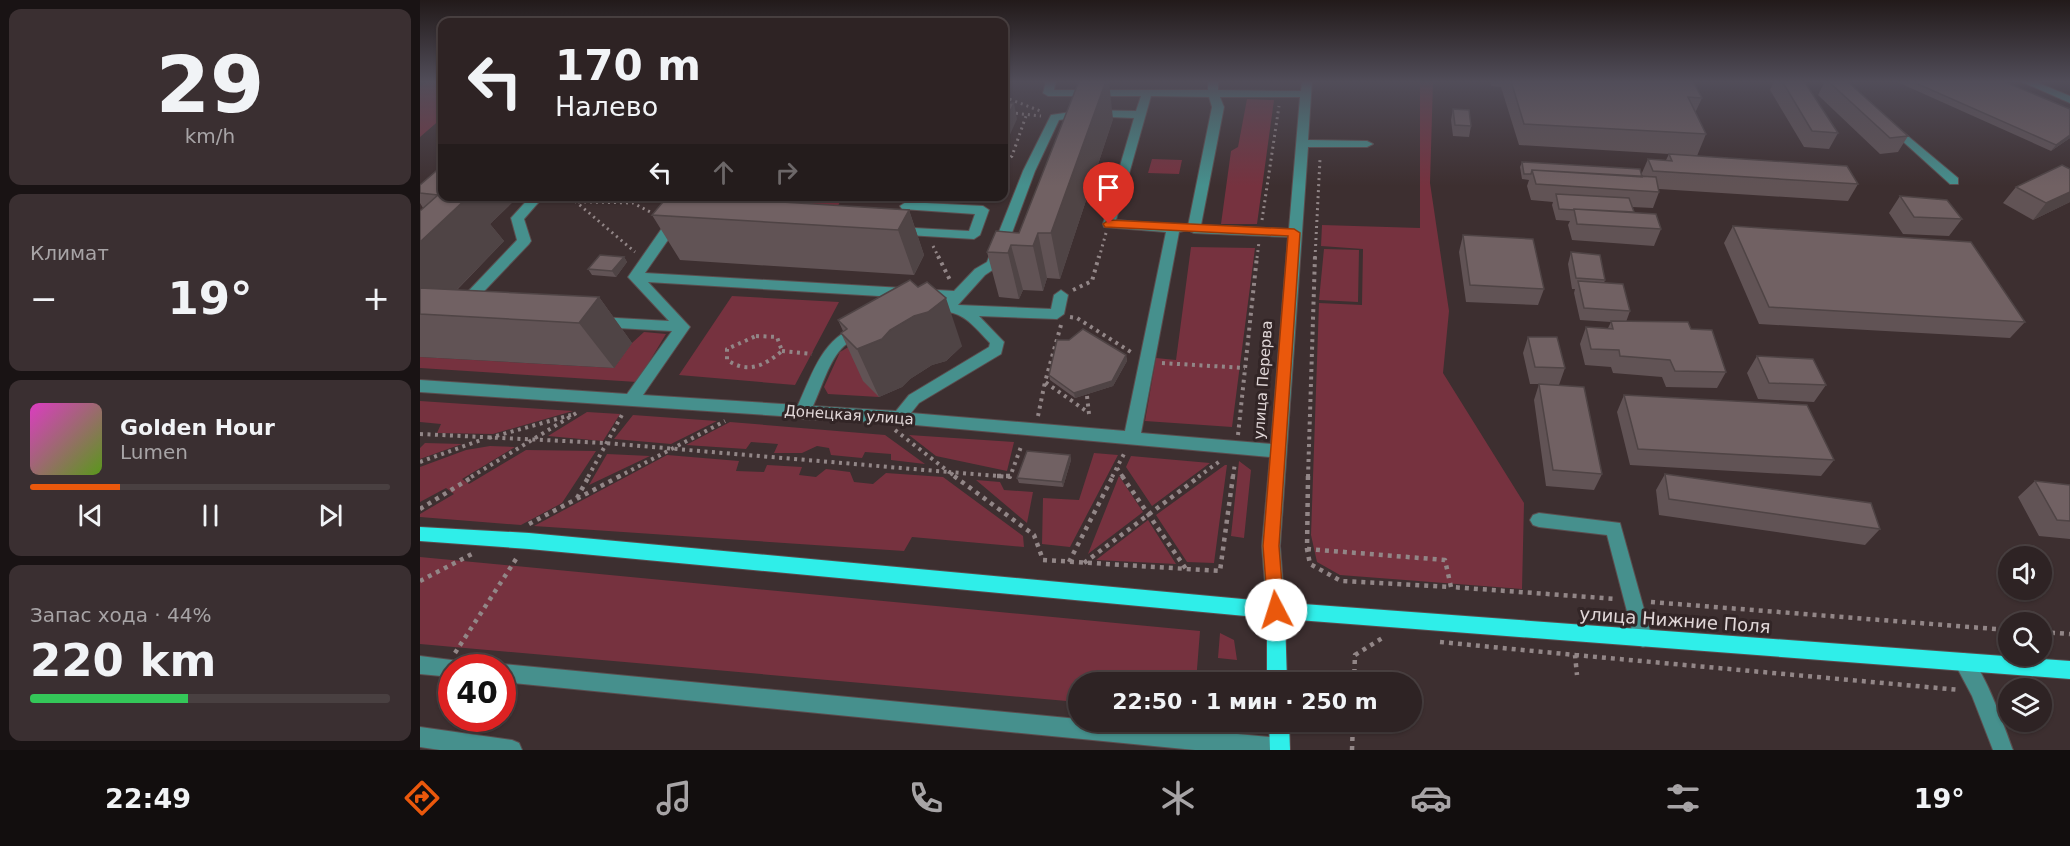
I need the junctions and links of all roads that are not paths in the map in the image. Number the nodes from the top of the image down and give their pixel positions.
1 (1062, 116) edge
2 (1141, 116) edge
3 (1216, 116) edge
4 (1304, 116) edge
5 (1885, 120) edge
6 (1302, 143) junction
7 (1367, 144) dead end
8 (1954, 181) dead end
9 (533, 201) edge
10 (730, 201) edge
11 (908, 201) edge
12 (697, 218) junction
13 (726, 221) edge
14 (1173, 228) junction
15 (1194, 229) junction
16 (1294, 233) junction
17 (635, 277) junction
18 (1062, 295) road end
19 (953, 301) junction
20 (916, 308) edge
21 (965, 310) junction
22 (480, 315) edge
23 (587, 321) edge
24 (874, 323) edge
25 (682, 327) junction
26 (420, 386) edge
27 (631, 400) junction
28 (802, 412) junction
29 (897, 418) junction
30 (1128, 446) junction
31 (1277, 450) junction
32 (1539, 520) dead end
33 (420, 534) edge
34 (1276, 610) junction
35 (1643, 638) junction
36 (1964, 662) junction
37 (420, 665) edge
38 (438, 667) edge
39 (2070, 670) edge
40 (1277, 672) edge
41 (516, 674) edge
42 (1279, 732) edge
43 (420, 737) edge
44 (1280, 749) edge
45 (512, 750) edge
46 (2003, 750) edge

1 - 19 street
2 - 14 street
3 - 15 street
4 - 6 street, улица Перерва
5 - 8 street
6 - 7 street
6 - 16 street, улица Перерва
9 - 22 street
10 - 12 street
11 - 11 street
12 - 13 street
12 - 17 street
14 - 15 street
14 - 30 street
15 - 16 street
16 - 31 street, улица Перерва
17 - 19 street
17 - 25 street
18 - 21 street
19 - 20 street
19 - 21 street
21 - 29 street
23 - 25 street
24 - 28 street
25 - 27 street
26 - 27 street, Донецкая улица
27 - 28 street, Донецкая улица
28 - 29 street, Донецкая улица
29 - 30 street, Донецкая улица
30 - 31 street, Донецкая улица
31 - 34 street, улица Перерва
32 - 35 street
33 - 34 main road
34 - 35 main road, улица Нижние Поля
34 - 40 main road, улица Перерва
35 - 36 main road, улица Нижние Поля
36 - 39 main road, улица Нижние Поля
36 - 46 street
37 - 38 street
41 - 44 street
42 - 44 main road
43 - 45 street

